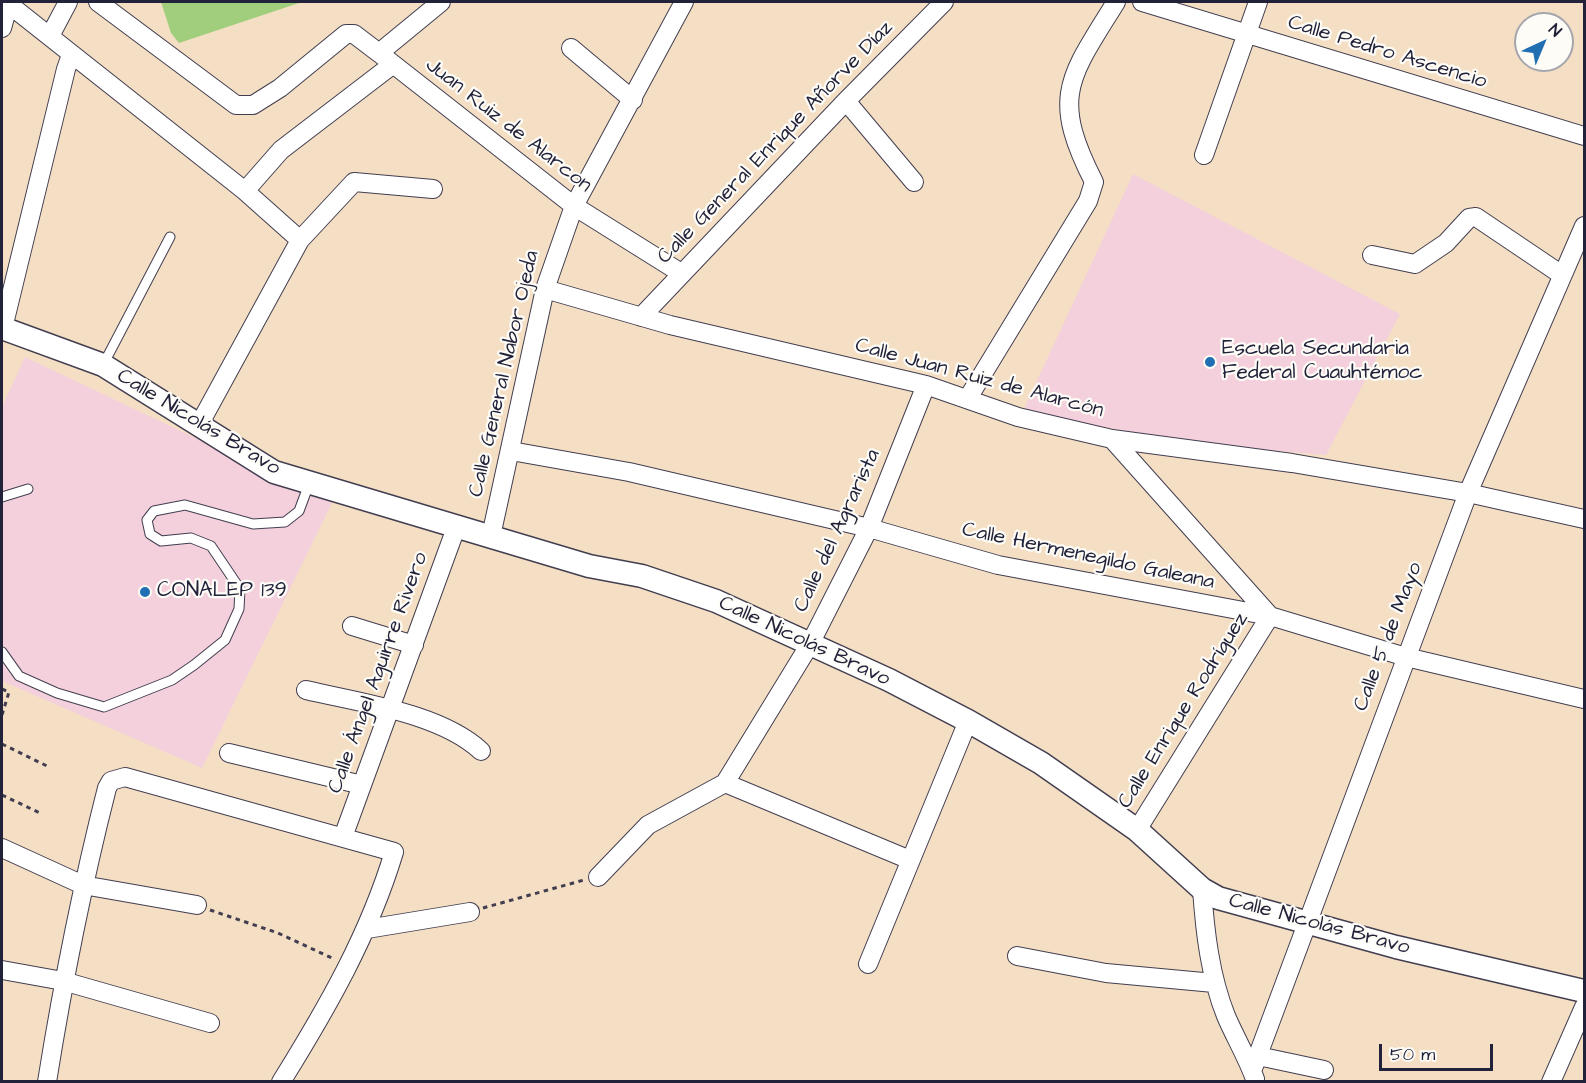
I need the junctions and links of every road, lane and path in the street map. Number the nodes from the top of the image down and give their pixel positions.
1 (8, 2) edge
2 (68, 2) edge
3 (98, 2) edge
4 (441, 2) edge
5 (684, 2) edge
6 (944, 2) edge
7 (1116, 2) edge
8 (1142, 2) edge
9 (1258, 2) edge
10 (2, 28) edge
11 (1247, 32) junction
12 (50, 36) junction
13 (572, 48) dead end
14 (72, 55) junction
15 (385, 59) junction
16 (633, 100) junction
17 (846, 101) junction
18 (1584, 136) edge
19 (1204, 155) dead end
20 (914, 182) dead end
21 (433, 189) dead end
22 (245, 191) junction
23 (574, 206) junction
24 (1584, 226) edge
25 (170, 237) dead end
26 (300, 240) junction
27 (1372, 255) dead end
28 (681, 273) junction
29 (1562, 275) junction
30 (545, 289) junction
31 (641, 317) junction
32 (2, 328) edge
33 (103, 365) junction
34 (926, 385) junction
35 (968, 398) junction
36 (199, 425) junction
37 (1112, 439) junction
38 (511, 451) junction
39 (309, 484) junction
40 (28, 489) dead end
41 (1468, 493) junction
42 (2, 497) edge
43 (1584, 519) edge
44 (457, 525) junction
45 (869, 528) junction
46 (491, 536) junction
47 (1270, 616) junction
48 (352, 626) dead end
49 (810, 644) junction
50 (414, 645) junction
51 (2, 652) edge
52 (1406, 657) junction
53 (2, 689) edge
54 (306, 690) dead end
55 (1584, 699) edge
56 (391, 711) junction
57 (2, 715) edge
58 (968, 721) junction
59 (2, 744) edge
60 (481, 751) dead end
61 (229, 753) dead end
62 (47, 766) dead end
63 (725, 783) junction
64 (362, 785) junction
65 (2, 795) edge
66 (40, 813) dead end
67 (1137, 830) junction
68 (344, 837) junction
69 (2, 848) edge
70 (910, 860) junction
71 (597, 877) joint
72 (83, 885) junction
73 (1202, 889) junction
74 (197, 905) joint
75 (470, 912) joint
76 (1306, 921) junction
77 (367, 928) junction
78 (1017, 956) dead end
79 (868, 964) dead end
80 (348, 967) junction
81 (2, 970) edge
82 (63, 981) junction
83 (1214, 983) junction
84 (1584, 991) edge
85 (1584, 1007) edge
86 (210, 1023) dead end
87 (1324, 1070) dead end
88 (1255, 1074) edge
89 (47, 1082) edge
90 (281, 1082) edge
91 (1551, 1082) edge

1 - 10 street
1 - 12 street
2 - 12 street
3 - 15 street, Juan Ruiz de Alarcon
4 - 15 street
5 - 16 street, Calle General Nabor Ojeda
6 - 17 street, Calle General Enrique Añorve Díaz
7 - 35 street
8 - 11 street, Calle Pedro Ascencio
9 - 11 street
11 - 18 street, Calle Pedro Ascencio
11 - 19 street
12 - 14 street
13 - 16 street
14 - 22 street
14 - 32 street
15 - 22 street
15 - 23 street, Juan Ruiz de Alarcon
16 - 23 street, Calle General Nabor Ojeda
17 - 20 street
17 - 28 street, Calle General Enrique Añorve Díaz
21 - 26 street
22 - 26 street
23 - 28 street, Juan Ruiz de Alarcon
23 - 30 street, Calle General Nabor Ojeda
24 - 29 street, Calle 5 de Mayo
25 - 33 lane
26 - 36 street
27 - 29 street
28 - 31 street, Calle General Enrique Añorve Díaz
29 - 41 street, Calle 5 de Mayo
30 - 31 street, Calle Juan Ruiz de Alarcón
30 - 38 street, Calle General Nabor Ojeda
31 - 34 street, Calle Juan Ruiz de Alarcón
32 - 33 street, Calle Nicolás Bravo
33 - 36 street, Calle Nicolás Bravo
34 - 35 street, Calle Juan Ruiz de Alarcón
34 - 45 street, Calle del Agrarista
35 - 37 street, Calle Juan Ruiz de Alarcón
36 - 39 street, Calle Nicolás Bravo
37 - 41 street, Calle Juan Ruiz de Alarcón
37 - 47 street
38 - 45 street, Calle Hermenegildo Galeana
38 - 46 street, Calle General Nabor Ojeda
39 - 44 street, Calle Nicolás Bravo
39 - 51 lane
40 - 42 lane
41 - 43 street, Calle Juan Ruiz de Alarcón
41 - 52 street, Calle 5 de Mayo
44 - 46 street, Calle Nicolás Bravo
44 - 50 street, Calle Ángel Aguirre Rivero
45 - 47 street, Calle Hermenegildo Galeana
45 - 49 street, Calle del Agrarista
46 - 49 street, Calle Nicolás Bravo
47 - 52 street, Calle Hermenegildo Galeana
47 - 67 street, Calle Enrique Rodríguez
48 - 50 street
49 - 58 street, Calle Nicolás Bravo
49 - 63 street, Calle del Agrarista
50 - 56 street, Calle Ángel Aguirre Rivero
52 - 55 street, Calle Hermenegildo Galeana
52 - 76 street, Calle 5 de Mayo
53 - 57 path
54 - 56 street
56 - 60 street
56 - 64 street, Calle Ángel Aguirre Rivero
58 - 67 street, Calle Nicolás Bravo
58 - 70 street
59 - 62 path
61 - 64 street
63 - 70 street
63 - 71 street, Calle del Agrarista
64 - 68 street, Calle Ángel Aguirre Rivero
65 - 66 path
67 - 73 street, Calle Nicolás Bravo
68 - 72 street
68 - 77 street
69 - 72 street
70 - 79 street
71 - 75 path
72 - 74 street
72 - 82 street
73 - 76 street, Calle Nicolás Bravo
73 - 83 street
74 - 80 path
75 - 77 street
76 - 84 street, Calle Nicolás Bravo
76 - 88 street, Calle 5 de Mayo
77 - 80 street
78 - 83 street
80 - 90 street
81 - 82 street
82 - 86 street
82 - 89 street
83 - 88 street
85 - 91 street
87 - 88 street

